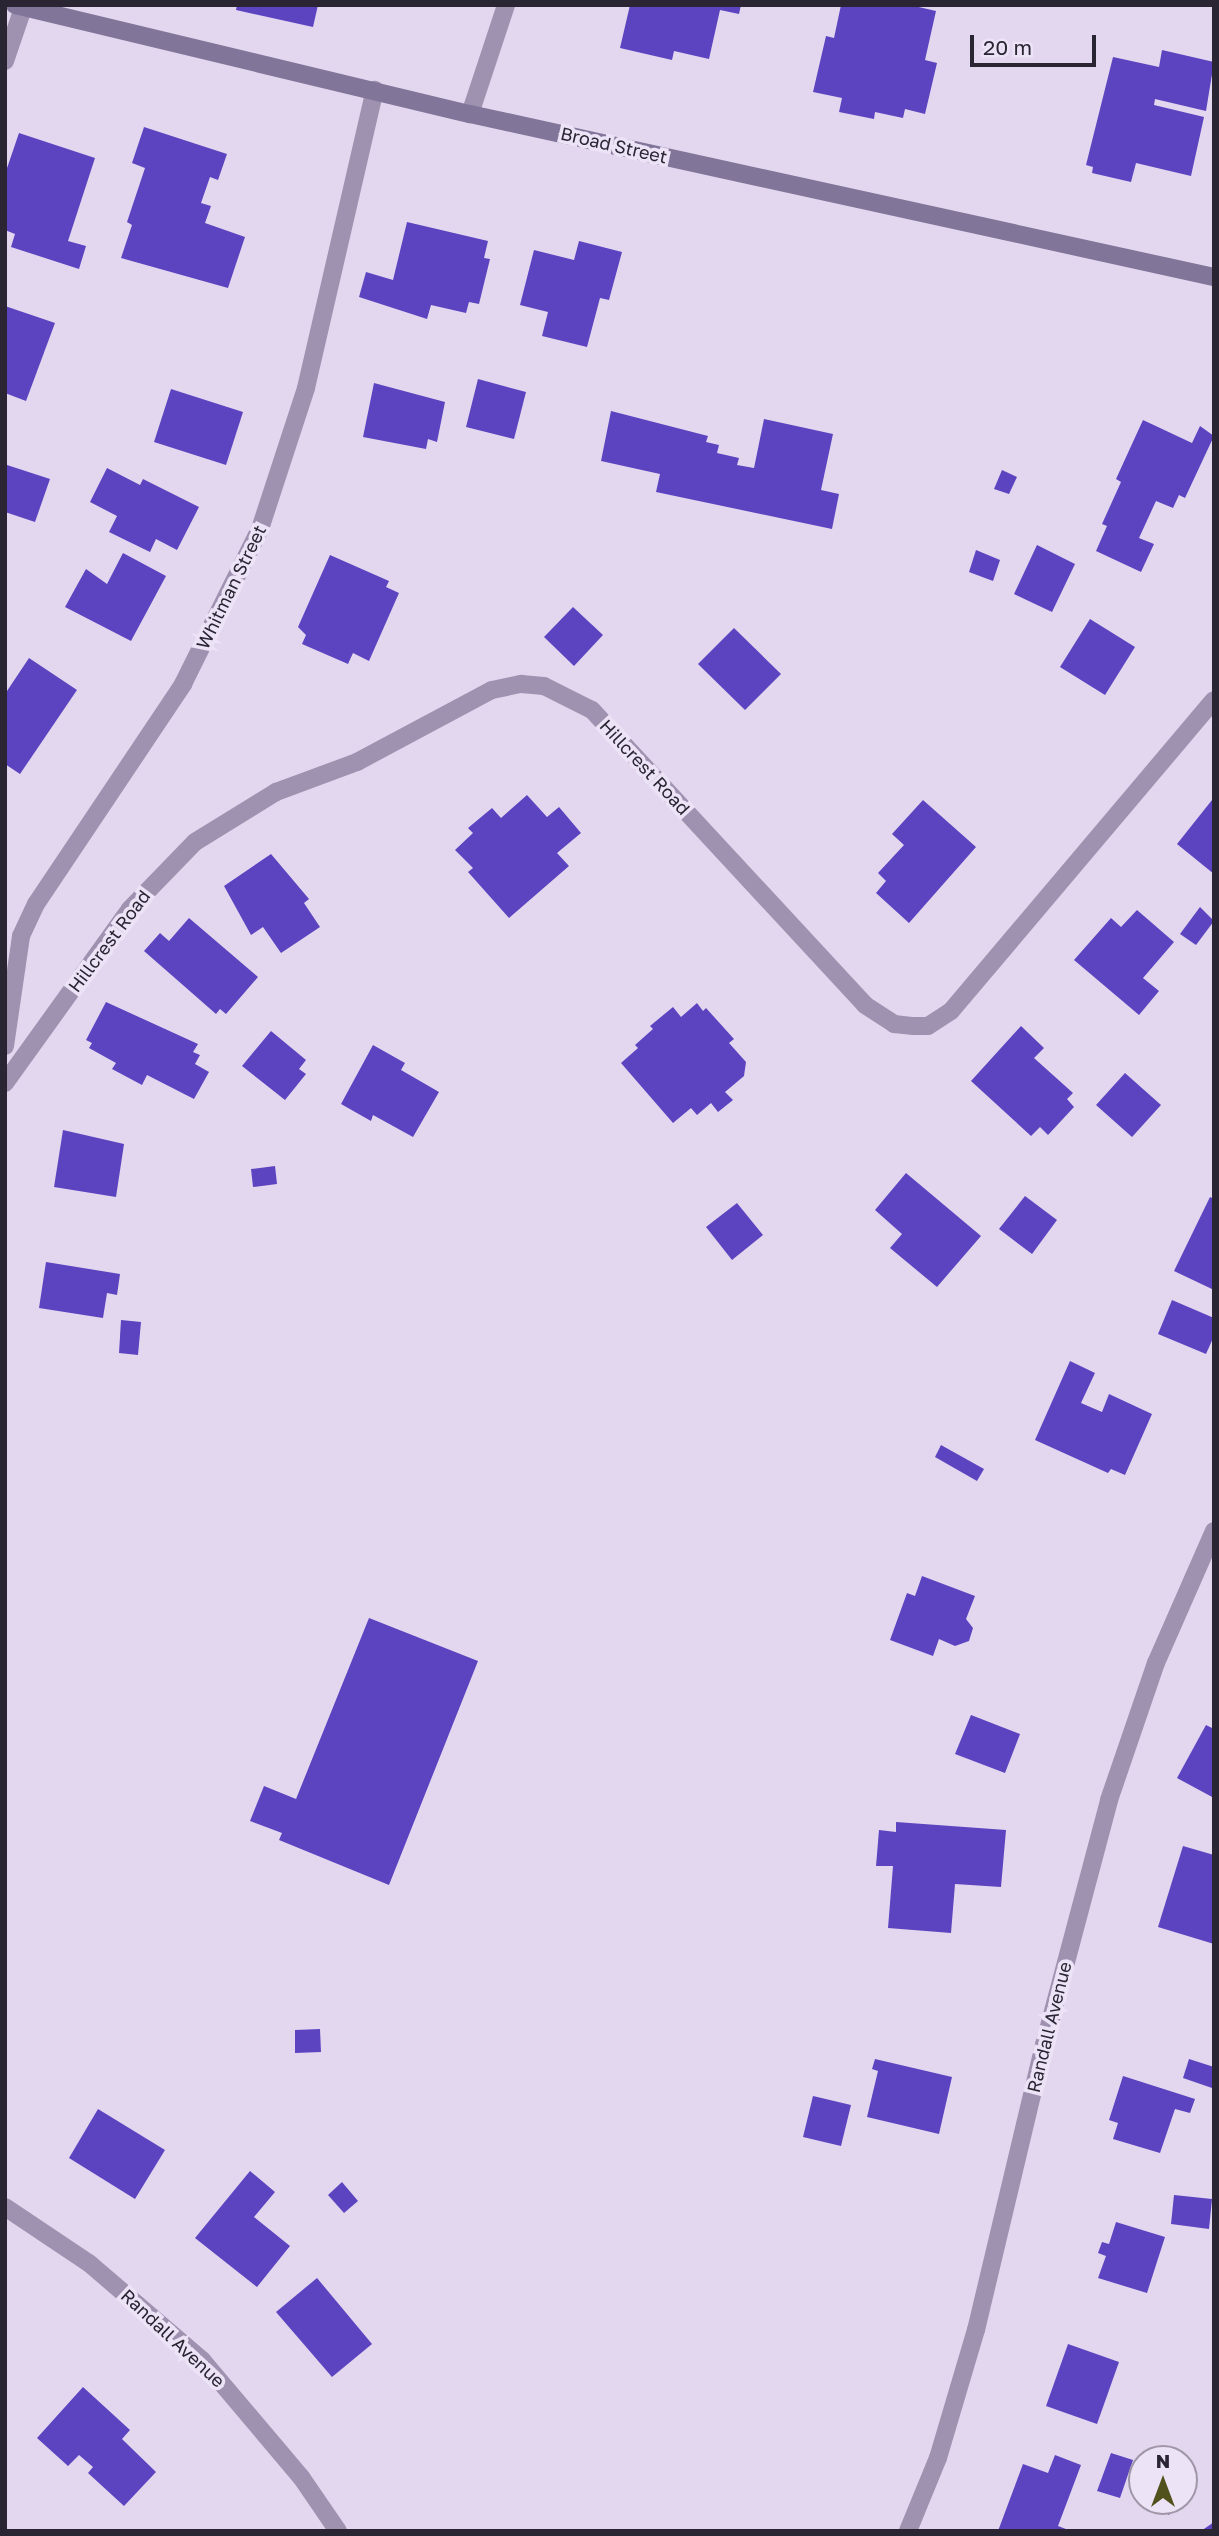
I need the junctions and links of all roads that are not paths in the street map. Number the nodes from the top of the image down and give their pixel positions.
1 (506, 5) edge
2 (19, 6) edge
3 (5, 61) edge
4 (375, 90) junction
5 (470, 114) junction
6 (1214, 277) edge
7 (1214, 700) edge
8 (5, 1046) edge
9 (5, 1083) edge
10 (1214, 1531) edge
11 (5, 2207) edge
12 (338, 2531) edge
13 (908, 2531) edge

1 - 5 street
2 - 3 street
2 - 4 main road, Broad Street
4 - 5 main road, Broad Street
4 - 8 street, Whitman Street
5 - 6 main road, Broad Street
7 - 9 street, Hillcrest Road
10 - 13 street, Randall Avenue
11 - 12 street, Randall Avenue

